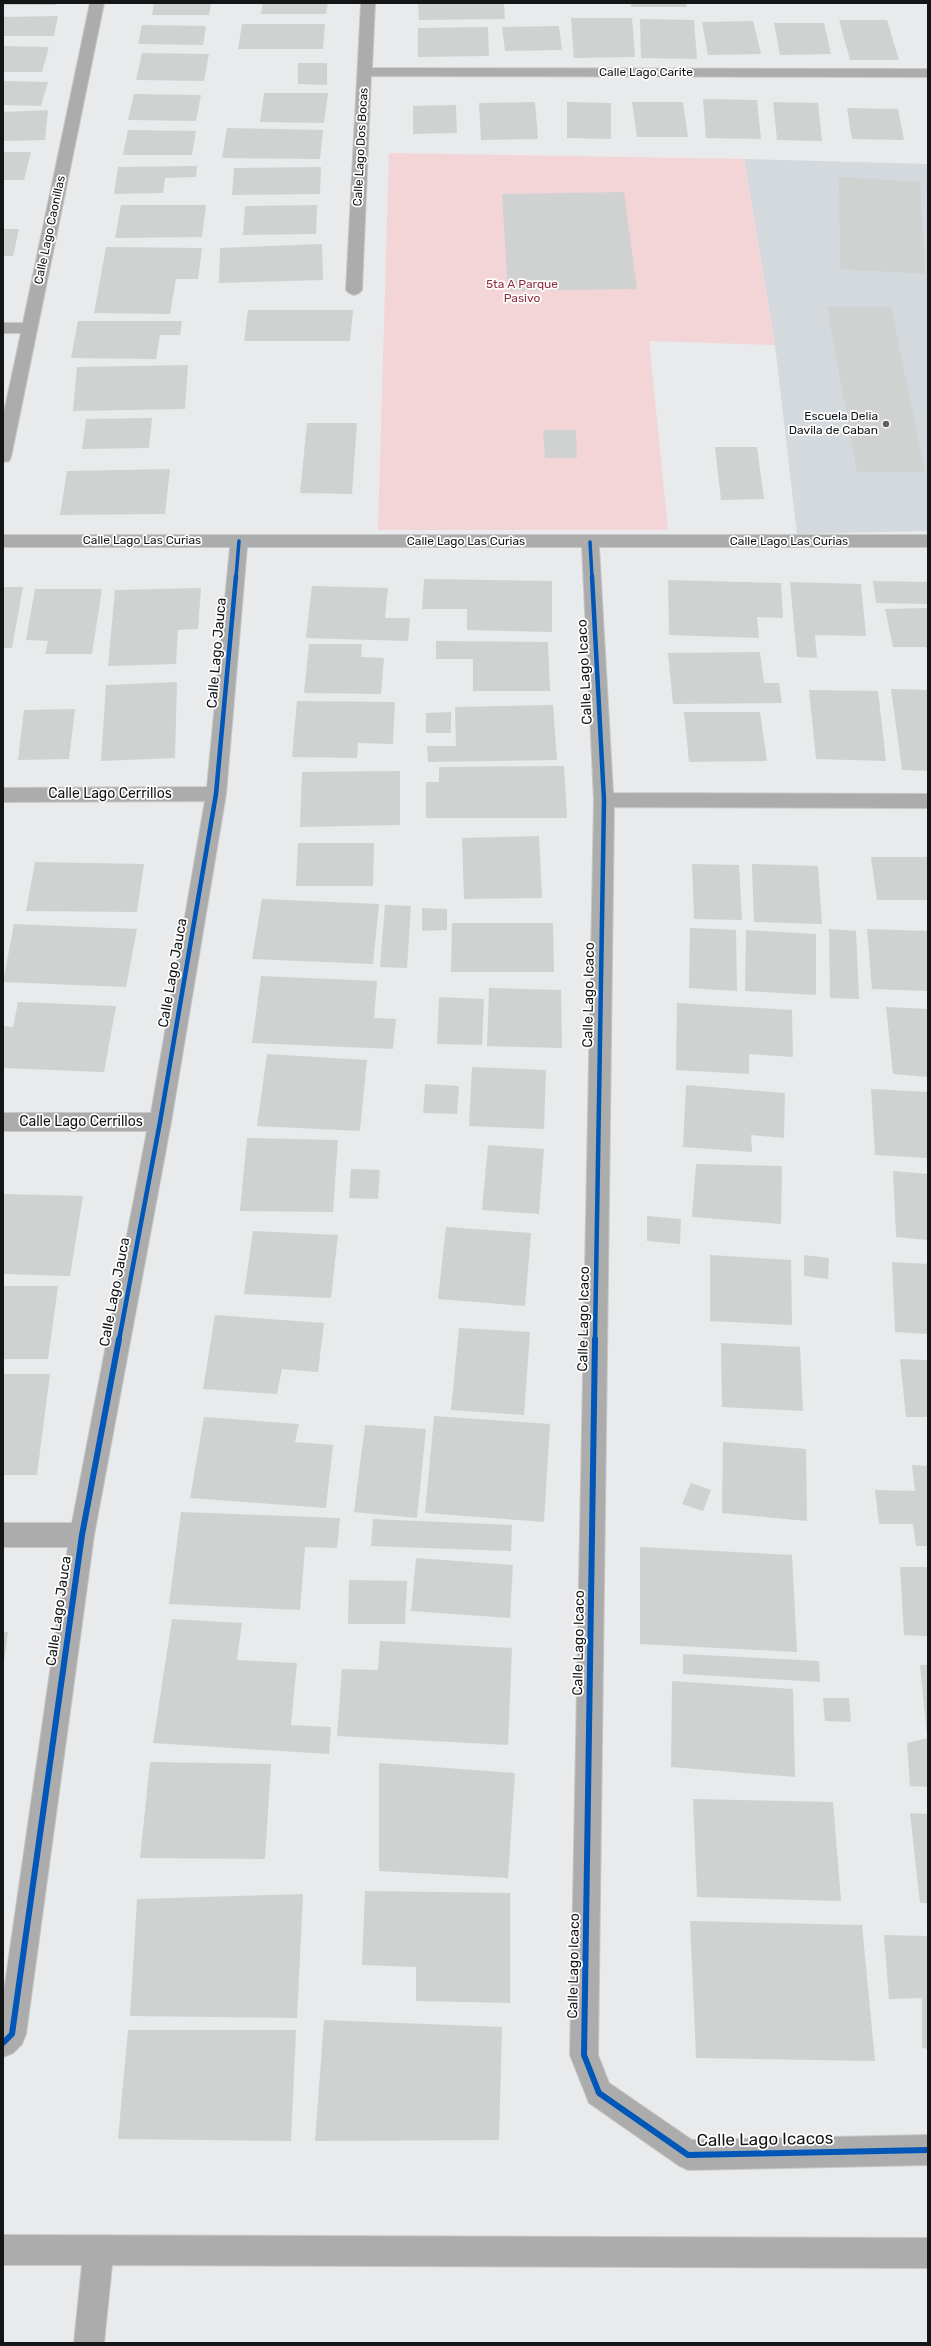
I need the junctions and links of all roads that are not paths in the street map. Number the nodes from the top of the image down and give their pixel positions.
1 (97, 3) edge
2 (368, 3) edge
3 (364, 72) junction
4 (928, 73) edge
5 (354, 290) dead end
6 (3, 328) edge
7 (30, 328) junction
8 (3, 458) edge
9 (3, 541) edge
10 (239, 541) junction
11 (928, 541) edge
12 (590, 542) junction
13 (3, 794) edge
14 (216, 794) junction
15 (604, 800) junction
16 (928, 801) edge
17 (3, 1122) edge
18 (160, 1122) junction
19 (3, 1535) edge
20 (82, 1535) junction
21 (3, 2043) edge
22 (598, 2093) joint
23 (928, 2150) edge
24 (3, 2250) edge
25 (99, 2250) junction
26 (928, 2253) edge
27 (89, 2343) edge

1 - 7 street, Calle Lago Caonillas
2 - 3 street, Calle Lago Dos Bocas
3 - 4 street, Calle Lago Carite
3 - 5 street, Calle Lago Dos Bocas
6 - 7 street
7 - 8 street, Calle Lago Caonillas
9 - 10 street, Calle Lago Las Curias
10 - 12 street, Calle Lago Las Curias
10 - 14 street, Calle Lago Jauca
11 - 12 street, Calle Lago Las Curias
12 - 15 street, Calle Lago Icaco
13 - 14 street, Calle Lago Cerrillos
14 - 18 street, Calle Lago Jauca
15 - 16 street
15 - 22 street, Calle Lago Icaco
17 - 18 street, Calle Lago Cerrillos
18 - 20 street, Calle Lago Jauca
19 - 20 street
20 - 21 street, Calle Lago Jauca
22 - 23 street, Calle Lago Icacos
24 - 25 street
25 - 26 street
25 - 27 street

